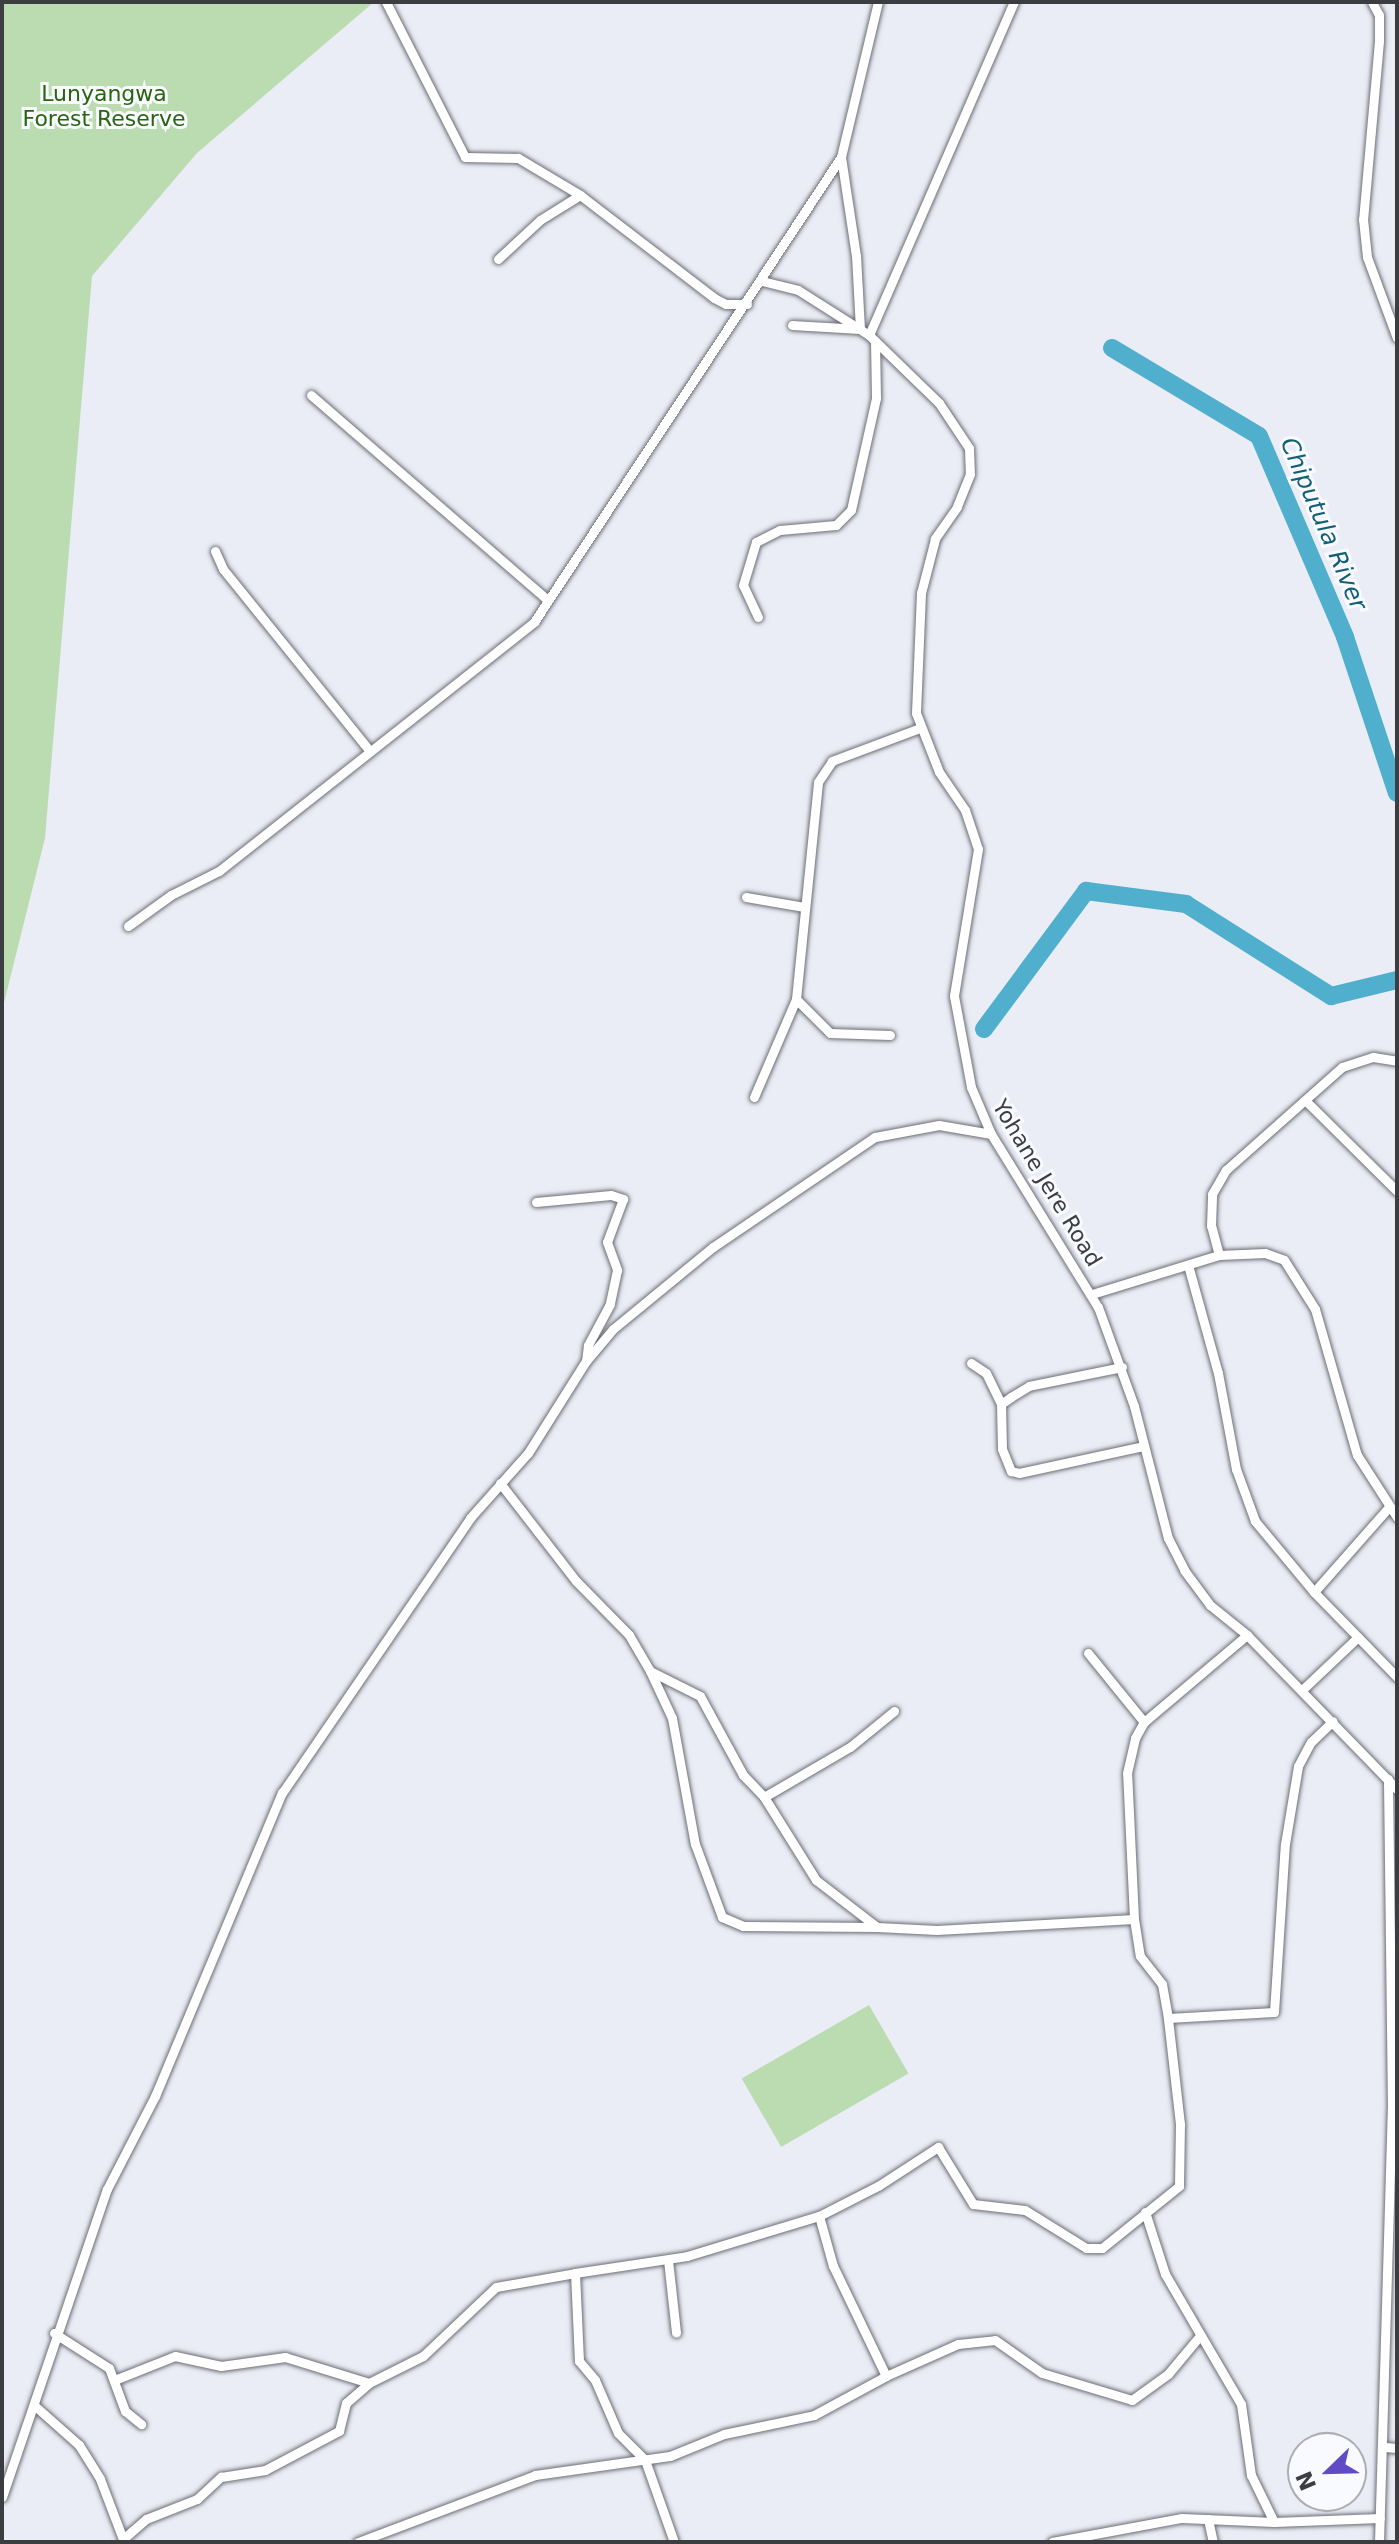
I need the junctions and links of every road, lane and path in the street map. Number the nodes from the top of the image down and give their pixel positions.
1 (386, 2) edge
2 (878, 2) edge
3 (1014, 2) edge
4 (1372, 2) edge
5 (841, 157) junction
6 (580, 195) junction
7 (498, 259) dead end
8 (762, 281) junction
9 (747, 304) junction
10 (792, 325) dead end
11 (868, 335) junction
12 (1397, 338) edge
13 (311, 395) dead end
14 (215, 551) dead end
15 (548, 600) junction
16 (758, 617) dead end
17 (920, 728) junction
18 (369, 750) junction
19 (746, 897) dead end
20 (804, 907) junction
21 (128, 926) dead end
22 (796, 999) junction
23 (890, 1035) dead end
24 (1397, 1061) edge
25 (754, 1097) dead end
26 (1306, 1101) junction
27 (991, 1134) junction
28 (1397, 1191) edge
29 (536, 1202) dead end
30 (1219, 1255) junction
31 (1188, 1265) junction
32 (1092, 1294) junction
33 (586, 1361) junction
34 (971, 1363) dead end
35 (1122, 1367) junction
36 (1001, 1404) junction
37 (1144, 1446) junction
38 (500, 1483) junction
39 (1388, 1508) junction
40 (1397, 1517) edge
41 (1314, 1592) junction
42 (1247, 1635) junction
43 (1358, 1637) junction
44 (1088, 1653) dead end
45 (650, 1671) junction
46 (1397, 1677) edge
47 (1302, 1690) junction
48 (894, 1711) dead end
49 (1333, 1721) junction
50 (1144, 1722) junction
51 (1388, 1779) junction
52 (1397, 1789) edge
53 (764, 1797) junction
54 (1134, 1919) junction
55 (877, 1927) junction
56 (1394, 1991) edge
57 (1168, 2018) junction
58 (1395, 2108) edge
59 (1145, 2212) junction
60 (819, 2216) junction
61 (1393, 2216) edge
62 (668, 2260) junction
63 (575, 2273) junction
64 (1393, 2330) edge
65 (54, 2333) junction
66 (676, 2333) dead end
67 (1198, 2338) junction
68 (886, 2376) junction
69 (117, 2379) junction
70 (369, 2383) junction
71 (35, 2406) junction
72 (141, 2424) dead end
73 (1385, 2447) junction
74 (1397, 2448) edge
75 (645, 2460) junction
76 (2, 2497) edge
77 (1380, 2518) junction
78 (1208, 2519) junction
79 (1274, 2522) junction
80 (123, 2540) edge
81 (358, 2542) edge
82 (674, 2542) edge
83 (1052, 2542) edge
84 (1213, 2542) edge
85 (1379, 2542) edge

1 - 6 street
2 - 5 street
3 - 11 street
4 - 12 street
5 - 8 street
5 - 11 street
6 - 7 street
6 - 9 street
8 - 9 street
8 - 11 street, Yohane Jere Road
9 - 15 street
10 - 11 street
11 - 16 street
11 - 17 street, Yohane Jere Road
13 - 15 street
14 - 18 street
15 - 18 street
17 - 20 street
17 - 27 street, Yohane Jere Road
18 - 21 street
19 - 20 street
20 - 22 street
22 - 23 street
22 - 25 street
24 - 26 street
26 - 28 street
26 - 30 street
27 - 32 street, Yohane Jere Road
27 - 33 street
29 - 33 street
30 - 31 street
30 - 39 street
31 - 32 street
31 - 41 street
32 - 35 street, Yohane Jere Road
33 - 38 street
34 - 36 street
35 - 36 street
35 - 37 street, Yohane Jere Road
36 - 37 street
37 - 42 street, Yohane Jere Road
38 - 45 street
38 - 65 street
39 - 40 street
39 - 41 street
41 - 43 street
42 - 47 street, Yohane Jere Road
42 - 50 street
43 - 46 street
43 - 47 street
44 - 50 street
45 - 53 street
45 - 55 street
47 - 49 street, Yohane Jere Road
48 - 53 street
49 - 51 street, Yohane Jere Road
49 - 57 street
50 - 54 street
51 - 52 street, Yohane Jere Road
51 - 56 street
53 - 55 street
54 - 55 street
54 - 57 street
56 - 58 street
57 - 59 street
58 - 61 street
59 - 60 street
59 - 67 street
60 - 62 street
60 - 68 street
61 - 64 street
62 - 63 street
62 - 66 street
63 - 70 street
63 - 75 street
64 - 73 street
65 - 69 street
65 - 71 street
67 - 68 street
67 - 79 street
68 - 75 street
69 - 70 street
69 - 72 street
70 - 80 street
71 - 76 street
71 - 80 street
73 - 74 street
73 - 77 street
75 - 81 street
75 - 82 street
77 - 79 street
77 - 85 street
78 - 79 street
78 - 83 street
78 - 84 street

